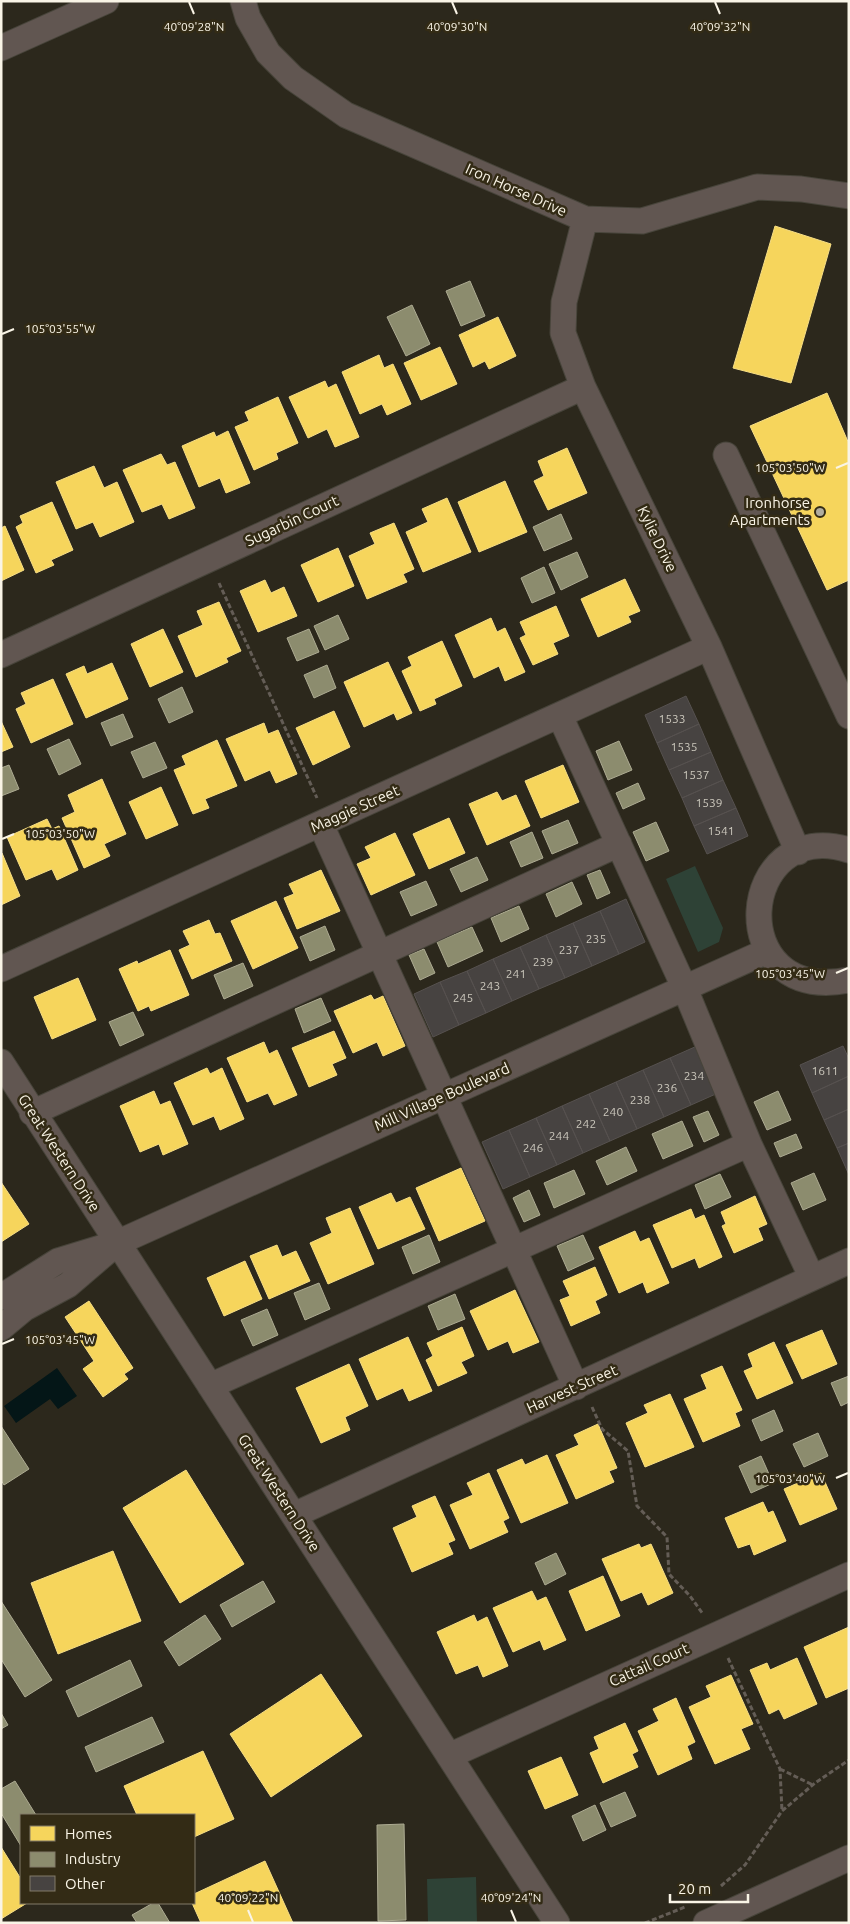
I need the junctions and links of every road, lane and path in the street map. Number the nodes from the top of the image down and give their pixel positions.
1 (106, 1) edge
2 (242, 1) edge
3 (1, 48) edge
4 (849, 196) edge
5 (585, 219) junction
6 (583, 386) junction
7 (726, 455) dead end
8 (209, 559) junction
9 (709, 648) junction
10 (1, 655) edge
11 (560, 716) junction
12 (849, 716) edge
13 (324, 823) junction
14 (619, 844) junction
15 (849, 850) edge
16 (798, 852) junction
17 (767, 951) junction
18 (380, 953) junction
19 (1, 969) edge
20 (849, 980) edge
21 (685, 989) junction
22 (1, 1062) edge
23 (445, 1096) junction
24 (32, 1113) junction
25 (749, 1144) junction
26 (117, 1243) junction
27 (514, 1250) junction
28 (849, 1261) edge
29 (812, 1278) junction
30 (1, 1297) edge
31 (1, 1328) edge
32 (210, 1386) junction
33 (579, 1386) junction
34 (294, 1515) junction
35 (849, 1575) edge
36 (717, 1634) junction
37 (449, 1756) junction
38 (849, 1760) edge
39 (780, 1769) junction
40 (813, 1785) junction
41 (782, 1811) junction
42 (849, 1858) edge
43 (718, 1888) dead end
44 (700, 1913) edge
45 (557, 1923) edge
46 (644, 1923) edge

1 - 3 street
2 - 5 street, Iron Horse Drive
4 - 5 street, Iron Horse Drive
5 - 6 street, Kylie Drive
6 - 8 street, Sugarbin Court
6 - 9 street, Kylie Drive
7 - 12 street
8 - 10 street, Sugarbin Court
8 - 13 path
9 - 11 street, Maggie Street
9 - 16 street, Kylie Drive
11 - 13 street, Maggie Street
11 - 14 street
13 - 18 street
13 - 19 street, Maggie Street
14 - 18 street
14 - 21 street
15 - 16 street
16 - 17 street
17 - 20 street
17 - 21 street, Mill Village Boulevard
18 - 23 street
18 - 24 street
21 - 23 street, Mill Village Boulevard
21 - 25 street
22 - 24 street, Great Western Drive
23 - 26 street, Mill Village Boulevard
23 - 27 street
24 - 26 street, Great Western Drive
25 - 27 street
25 - 29 street
26 - 30 street, Mill Village Boulevard
26 - 31 street, Mill Village Boulevard
26 - 32 street, Great Western Drive
27 - 32 street
27 - 33 street
28 - 29 street, Harvest Street
29 - 33 street, Harvest Street
32 - 34 street, Great Western Drive
33 - 34 street, Harvest Street
33 - 36 path
34 - 37 street, Great Western Drive
35 - 36 street, Cattail Court
36 - 37 street, Cattail Court
36 - 39 path
37 - 45 street, Great Western Drive
38 - 40 path
39 - 40 path
39 - 41 path
40 - 41 path
41 - 43 path
42 - 44 street
44 - 46 path

